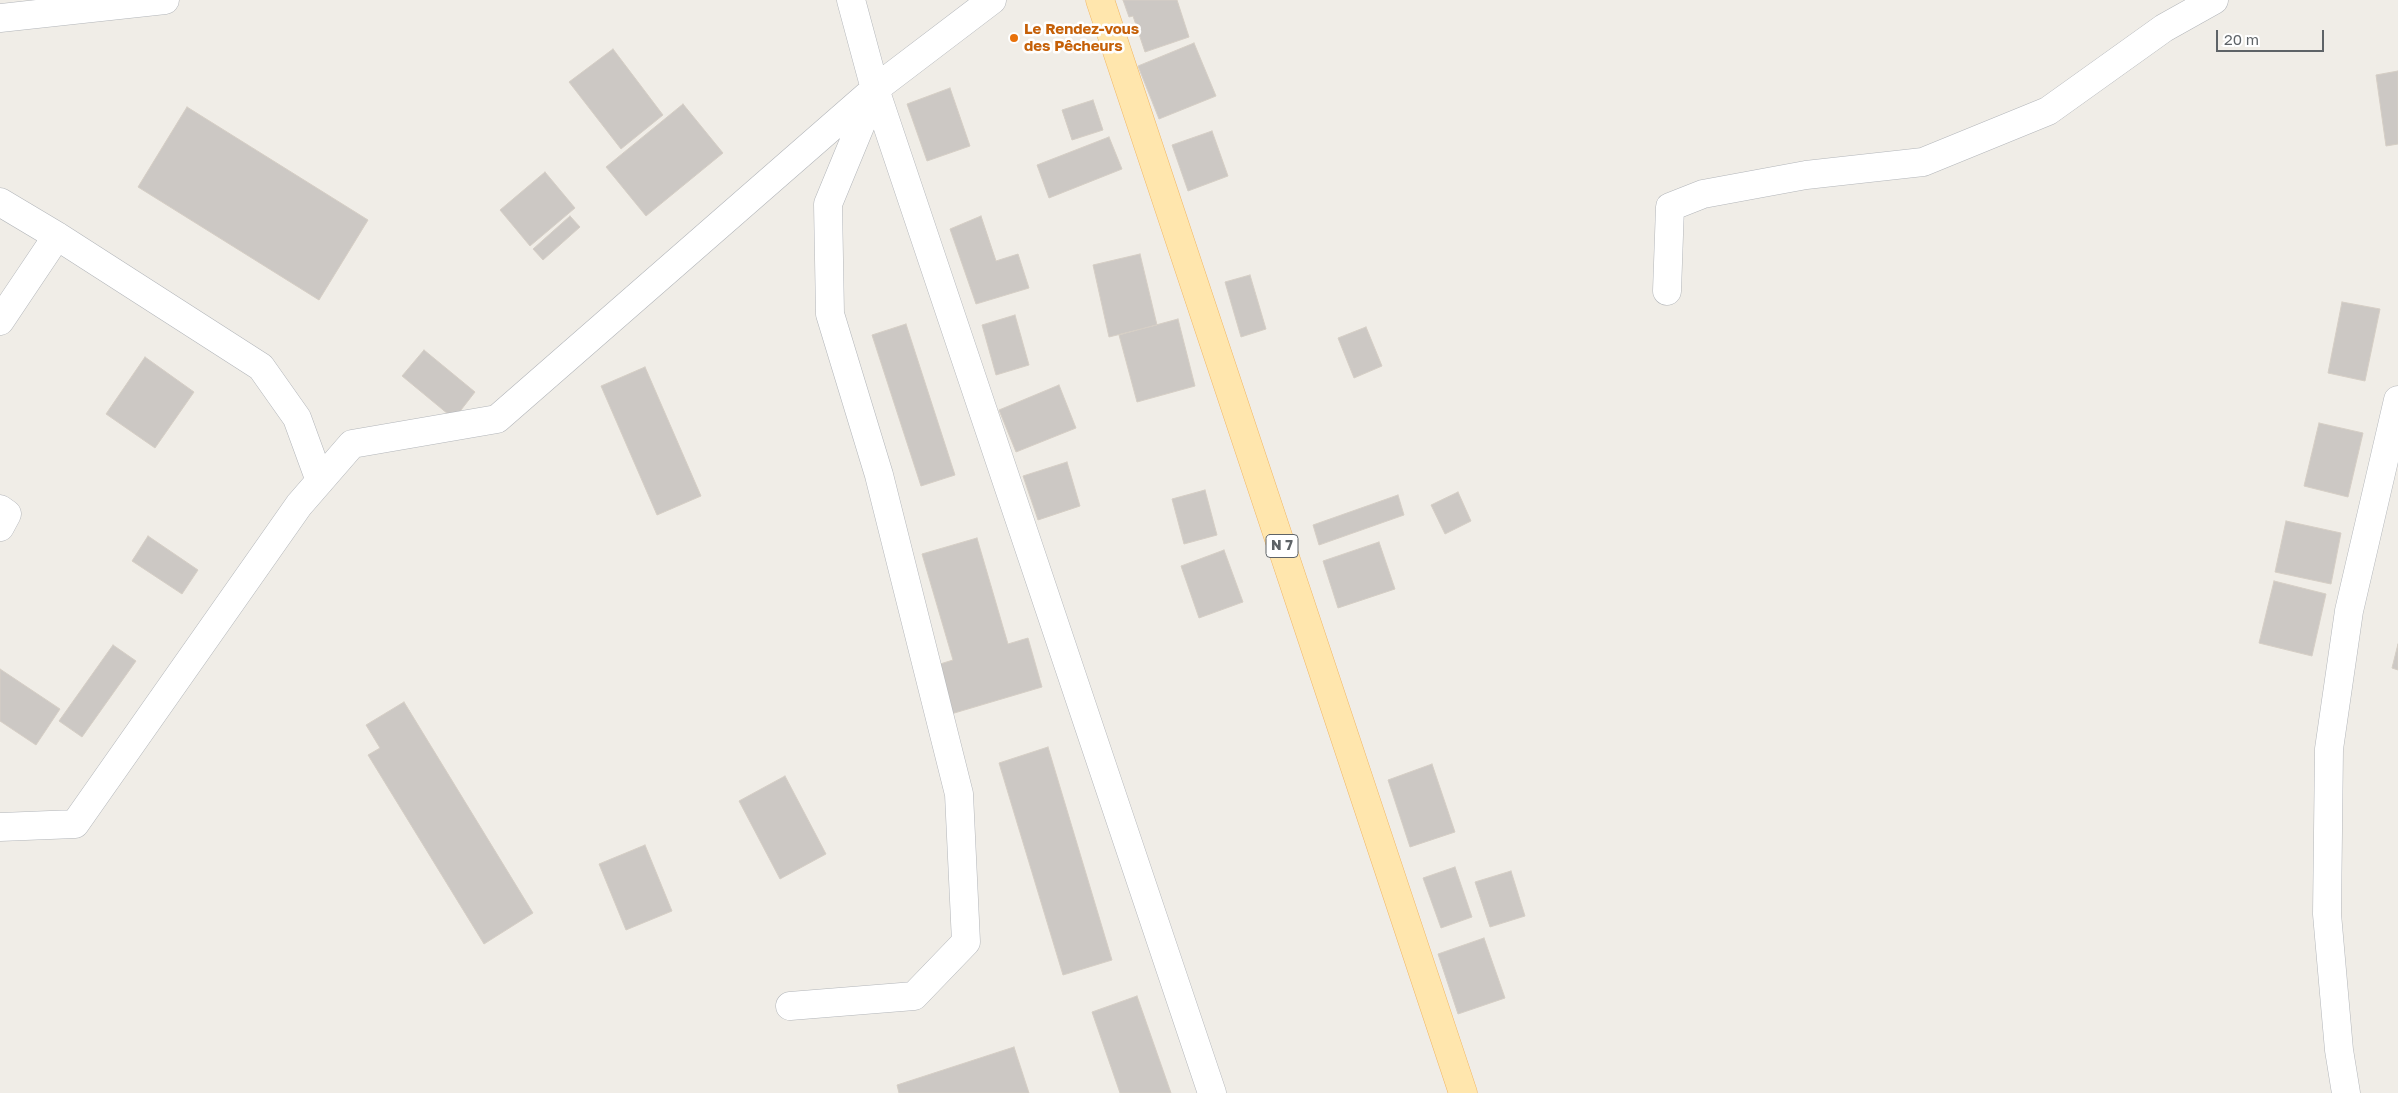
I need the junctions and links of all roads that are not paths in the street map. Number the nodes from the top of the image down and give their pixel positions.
1 (165, 0) edge
2 (851, 0) edge
3 (992, 0) edge
4 (1100, 0) edge
5 (2214, 0) edge
6 (0, 18) edge
7 (875, 89) junction
8 (0, 202) edge
9 (57, 236) junction
10 (1667, 290) dead end
11 (0, 321) edge
12 (2398, 400) edge
13 (320, 481) junction
14 (0, 509) edge
15 (0, 527) edge
16 (0, 828) edge
17 (790, 1006) dead end
18 (1212, 1093) edge
19 (1463, 1093) edge
20 (2346, 1093) edge

1 - 6 street
2 - 7 street
3 - 7 street
4 - 19 main road, N 7
5 - 10 street
7 - 13 street
7 - 17 street
7 - 18 street
8 - 9 street
9 - 11 street
9 - 13 street
12 - 20 street
13 - 16 street
14 - 15 street

